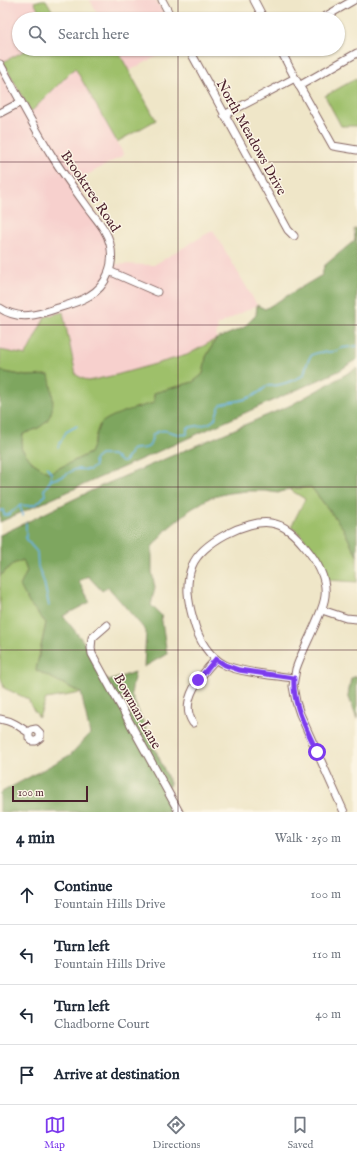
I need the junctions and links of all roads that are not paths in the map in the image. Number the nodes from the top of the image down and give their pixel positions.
1 (162, 0) edge
2 (254, 0) edge
3 (354, 0) edge
4 (168, 12) edge
5 (260, 12) edge
6 (334, 12) edge
7 (357, 53) edge
8 (193, 56) edge
9 (284, 56) edge
10 (0, 64) edge
11 (295, 78) junction
12 (299, 86) junction
13 (21, 102) junction
14 (0, 113) edge
15 (224, 115) junction
16 (357, 150) edge
17 (294, 236) dead end
18 (109, 271) junction
19 (157, 292) dead end
20 (0, 308) edge
21 (322, 610) junction
22 (357, 619) edge
23 (108, 625) dead end
24 (216, 659) junction
25 (294, 678) junction
26 (0, 720) edge
27 (193, 723) dead end
28 (28, 733) dead end
29 (179, 812) edge
30 (344, 812) edge

1 - 4 street
2 - 5 street
3 - 6 street
7 - 12 street
8 - 15 street, North Meadows Drive
9 - 11 street
10 - 13 street, Brooktree Road
11 - 12 street
11 - 15 street
12 - 16 street
13 - 14 street
13 - 18 street, Brooktree Road
15 - 17 street, North Meadows Drive
18 - 19 street
18 - 20 street, Brooktree Road
21 - 22 street
21 - 24 street
21 - 25 street
23 - 29 street, Bowman Lane
24 - 25 street
24 - 27 street
25 - 30 street
26 - 28 street

